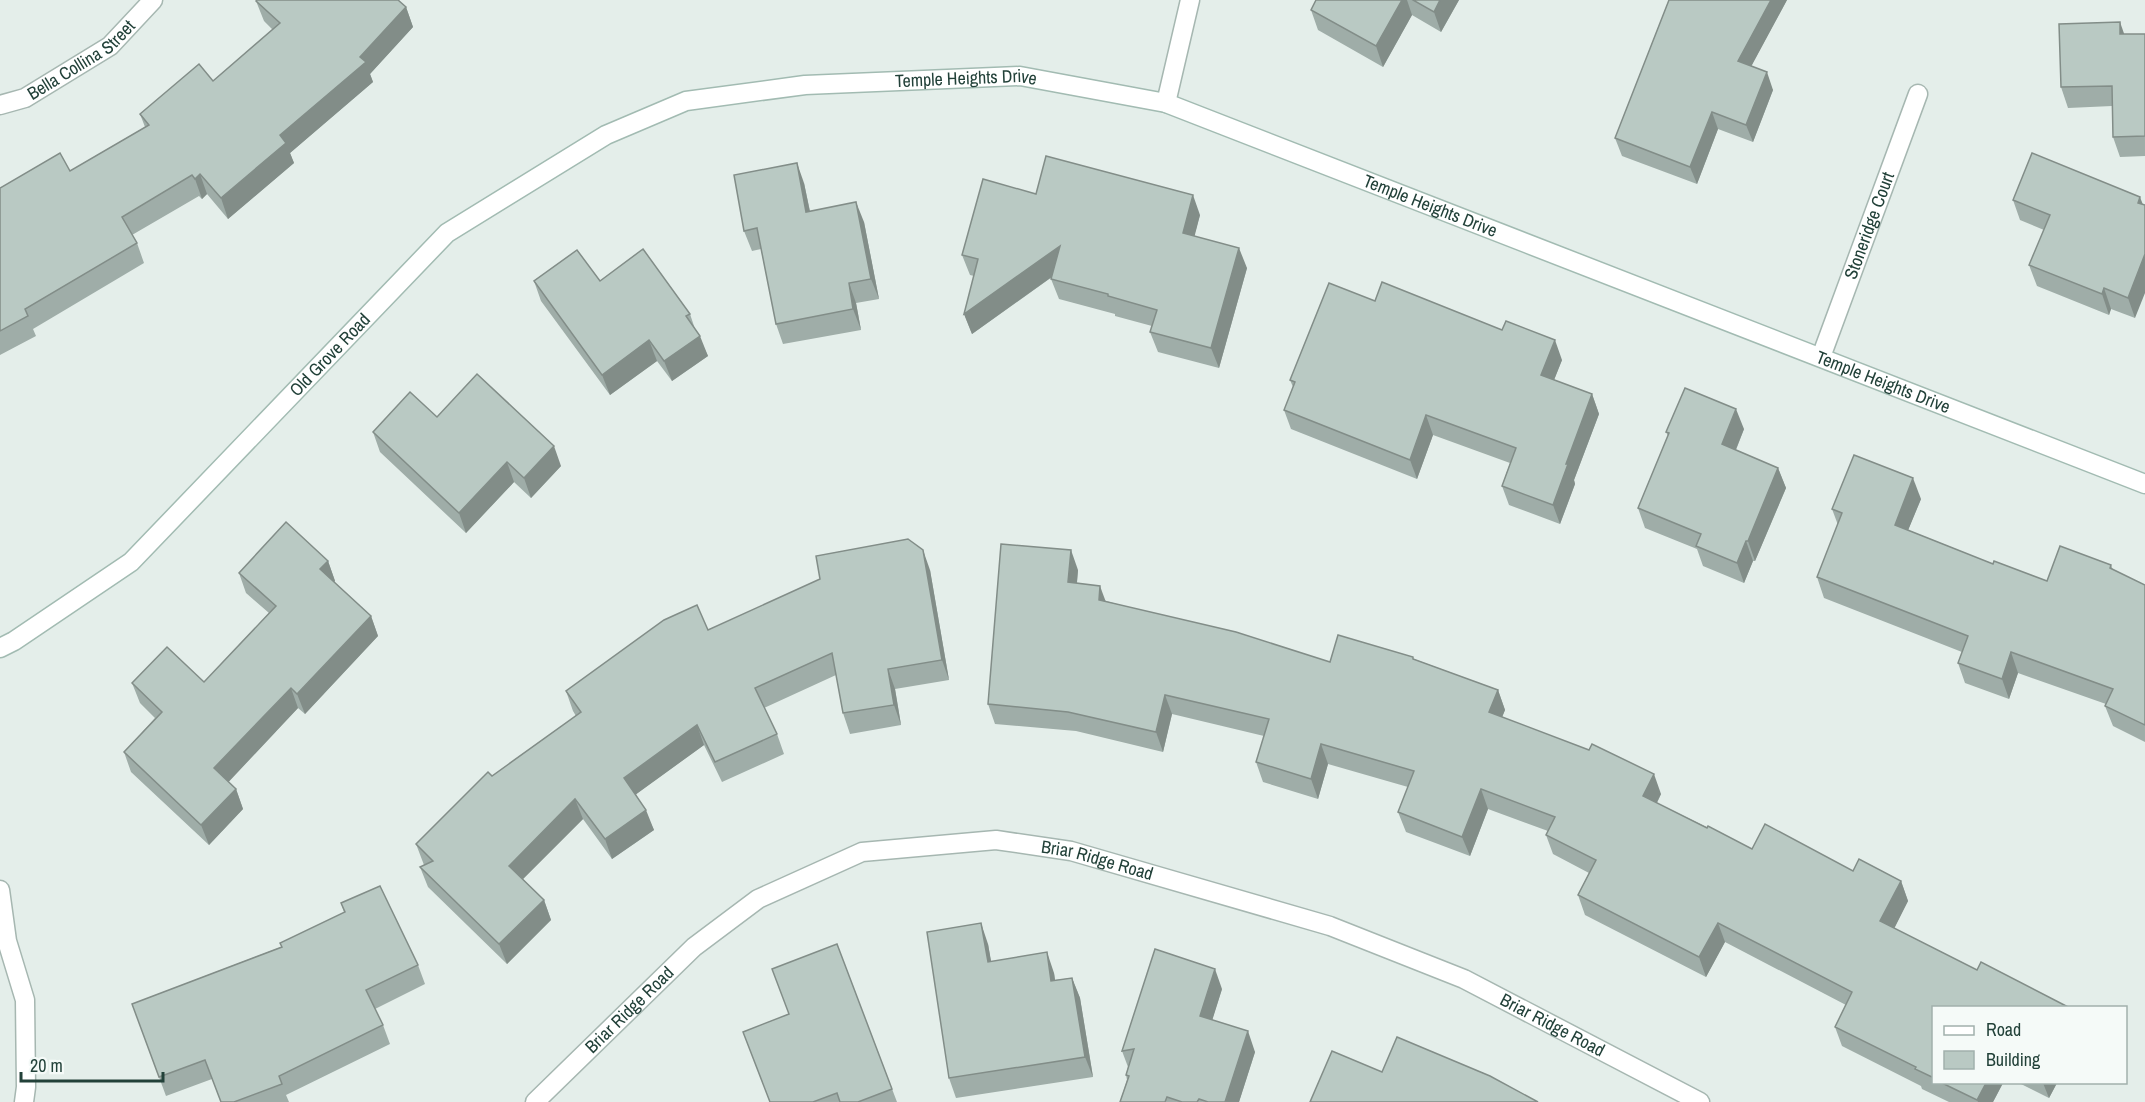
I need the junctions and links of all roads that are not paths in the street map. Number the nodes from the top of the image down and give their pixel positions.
1 (153, 0) edge
2 (1190, 0) edge
3 (1918, 94) dead end
4 (686, 101) joint
5 (1166, 103) junction
6 (0, 105) edge
7 (1821, 357) junction
8 (2145, 484) edge
9 (0, 648) edge
10 (0, 890) edge
11 (24, 1102) edge
12 (535, 1102) edge
13 (1700, 1102) edge

1 - 6 street, Bella Collina Street
2 - 5 street
3 - 7 street, Stoneridge Court
4 - 5 street, Temple Heights Drive
4 - 9 street, Old Grove Road
5 - 7 street, Temple Heights Drive
7 - 8 street, Temple Heights Drive
10 - 11 street
12 - 13 street, Briar Ridge Road

